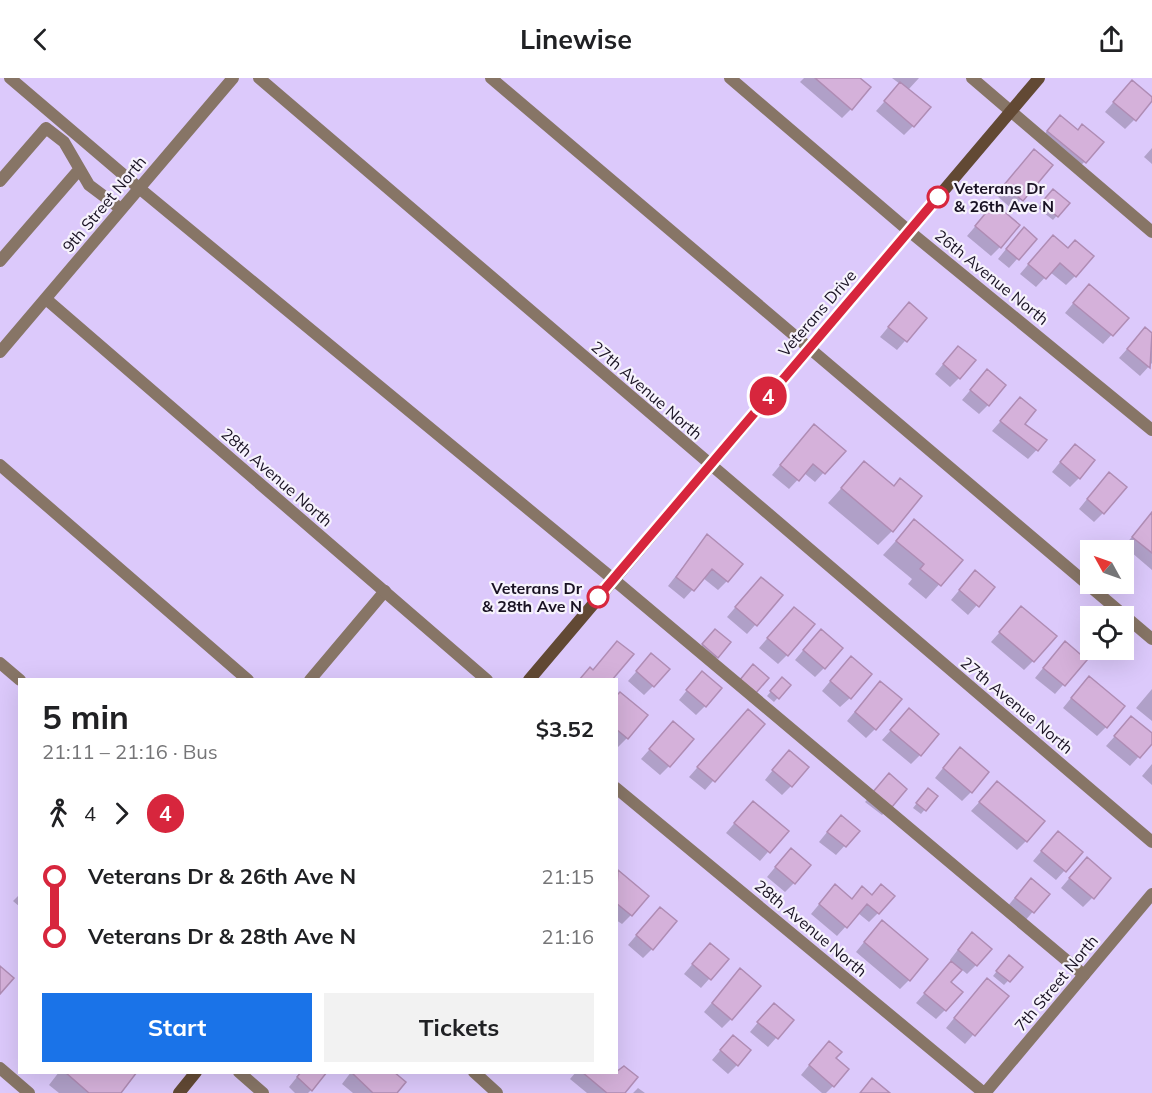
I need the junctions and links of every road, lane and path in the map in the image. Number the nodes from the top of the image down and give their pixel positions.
1 (10, 78) edge
2 (233, 78) edge
3 (259, 78) edge
4 (491, 78) edge
5 (730, 78) edge
6 (972, 78) edge
7 (1039, 78) edge
8 (1010, 111) junction
9 (78, 171) junction
10 (0, 181) edge
11 (139, 188) junction
12 (121, 209) junction
13 (909, 231) junction
14 (1152, 232) edge
15 (0, 261) edge
16 (46, 299) junction
17 (810, 347) junction
18 (0, 352) edge
19 (1152, 430) edge
20 (0, 465) edge
21 (710, 465) junction
22 (613, 579) junction
23 (385, 591) junction
24 (1152, 639) edge
25 (0, 663) edge
26 (18, 678) edge
27 (246, 678) edge
28 (312, 678) edge
29 (485, 678) edge
30 (531, 678) edge
31 (618, 790) edge
32 (1152, 842) edge
33 (1152, 894) edge
34 (1084, 975) junction
35 (0, 1068) edge
36 (194, 1074) edge
37 (241, 1074) edge
38 (476, 1074) edge
39 (29, 1093) edge
40 (178, 1093) edge
41 (263, 1093) edge
42 (497, 1093) edge
43 (984, 1093) edge

1 - 11 street
2 - 11 street, 9th Street North
3 - 21 street, 27th Avenue North
4 - 17 street
5 - 13 street, 26th Avenue North
6 - 8 street
7 - 8 main road, Veterans Drive
8 - 13 main road, Veterans Drive
8 - 14 street
9 - 10 street
9 - 12 street
9 - 15 street
11 - 12 street, 9th Street North
11 - 22 street
12 - 16 street, 9th Street North
13 - 17 main road, Veterans Drive
13 - 19 street, 26th Avenue North
16 - 18 street, 9th Street North
16 - 23 street, 28th Avenue North
17 - 21 main road, Veterans Drive
17 - 24 street
20 - 27 street
21 - 22 main road, Veterans Drive
21 - 32 street, 27th Avenue North
22 - 30 main road, Veterans Drive
22 - 34 street
23 - 28 street
23 - 29 street, 28th Avenue North
25 - 26 street
31 - 43 street, 28th Avenue North
33 - 34 street, 7th Street North
34 - 43 street, 7th Street North
35 - 39 street
36 - 40 main road
37 - 41 street
38 - 42 street

